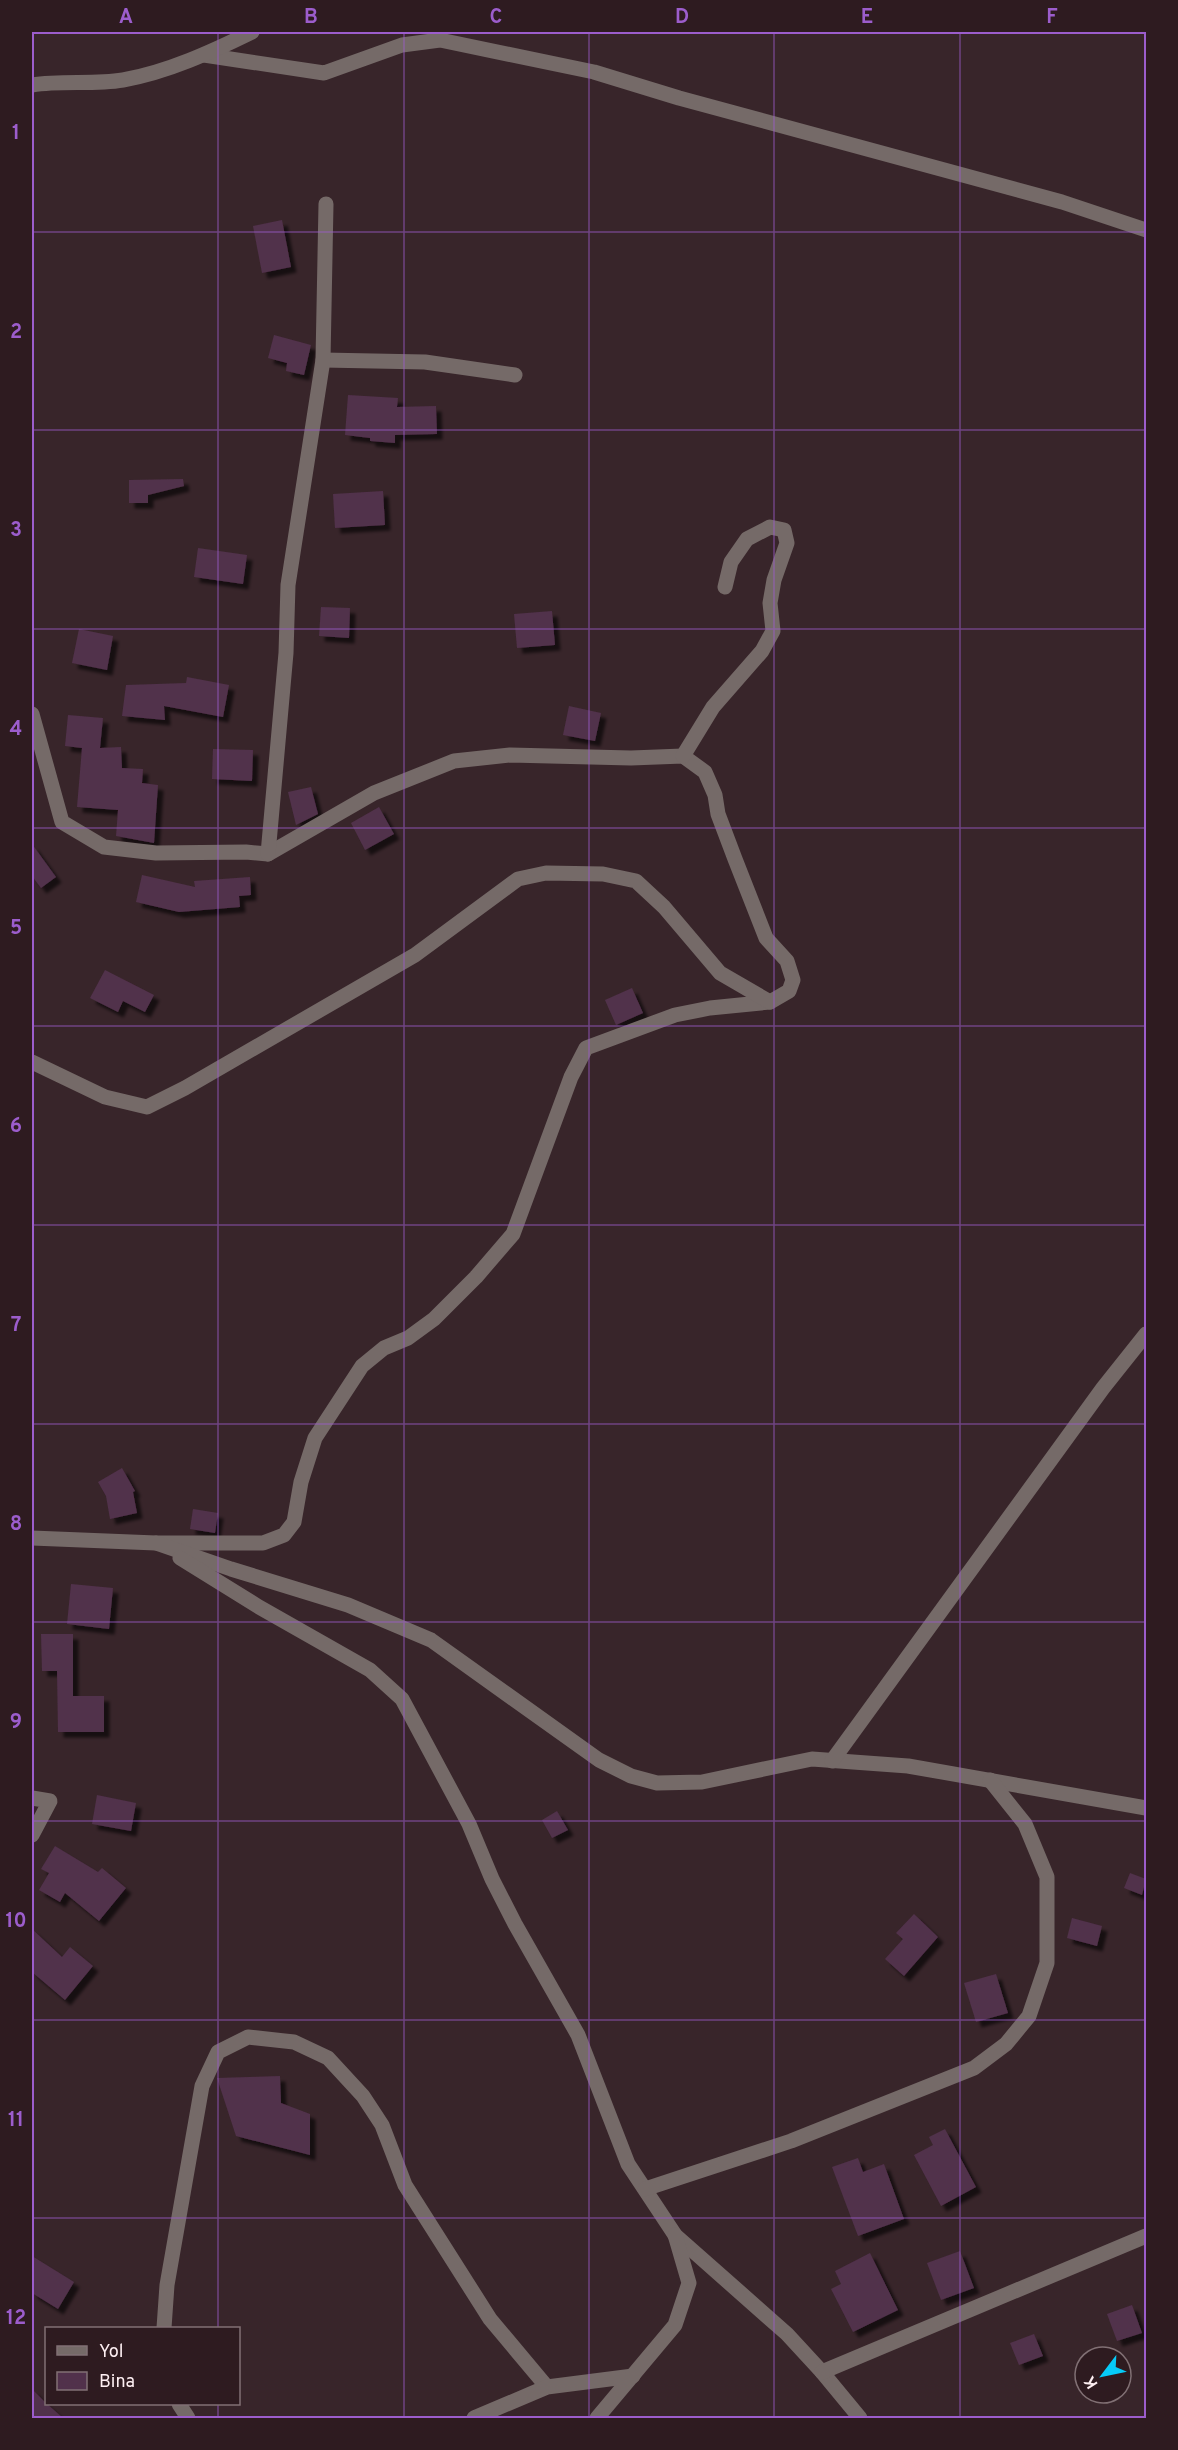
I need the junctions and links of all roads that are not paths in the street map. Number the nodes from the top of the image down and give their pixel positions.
1 (252, 32) edge
2 (204, 55) junction
3 (32, 85) edge
4 (326, 204) dead end
5 (1146, 230) edge
6 (323, 360) junction
7 (515, 375) dead end
8 (725, 587) dead end
9 (32, 714) edge
10 (683, 756) junction
11 (268, 854) junction
12 (770, 1002) junction
13 (32, 1062) edge
14 (1146, 1334) edge
15 (32, 1538) edge
16 (156, 1543) junction
17 (832, 1761) junction
18 (990, 1780) junction
19 (32, 1798) edge
20 (1146, 1808) edge
21 (32, 1835) edge
22 (645, 2189) junction
23 (675, 2235) junction
24 (1146, 2236) edge
25 (164, 2327) edge
26 (822, 2372) junction
27 (633, 2376) junction
28 (547, 2386) junction
29 (180, 2405) edge
30 (188, 2418) edge
31 (474, 2418) edge
32 (597, 2418) edge
33 (860, 2418) edge

1 - 2 street
2 - 3 street
2 - 5 street
4 - 6 street
6 - 7 street
6 - 11 street
8 - 10 street
9 - 11 street
10 - 11 street
10 - 12 street
12 - 13 street
12 - 16 street
14 - 17 street
15 - 16 street
16 - 17 street
16 - 22 street
17 - 18 street
18 - 20 street
18 - 22 street
19 - 21 street
22 - 23 street
23 - 26 street
23 - 27 street
24 - 26 street
25 - 28 street
26 - 33 street
27 - 28 street
27 - 32 street
28 - 31 street
29 - 30 street

